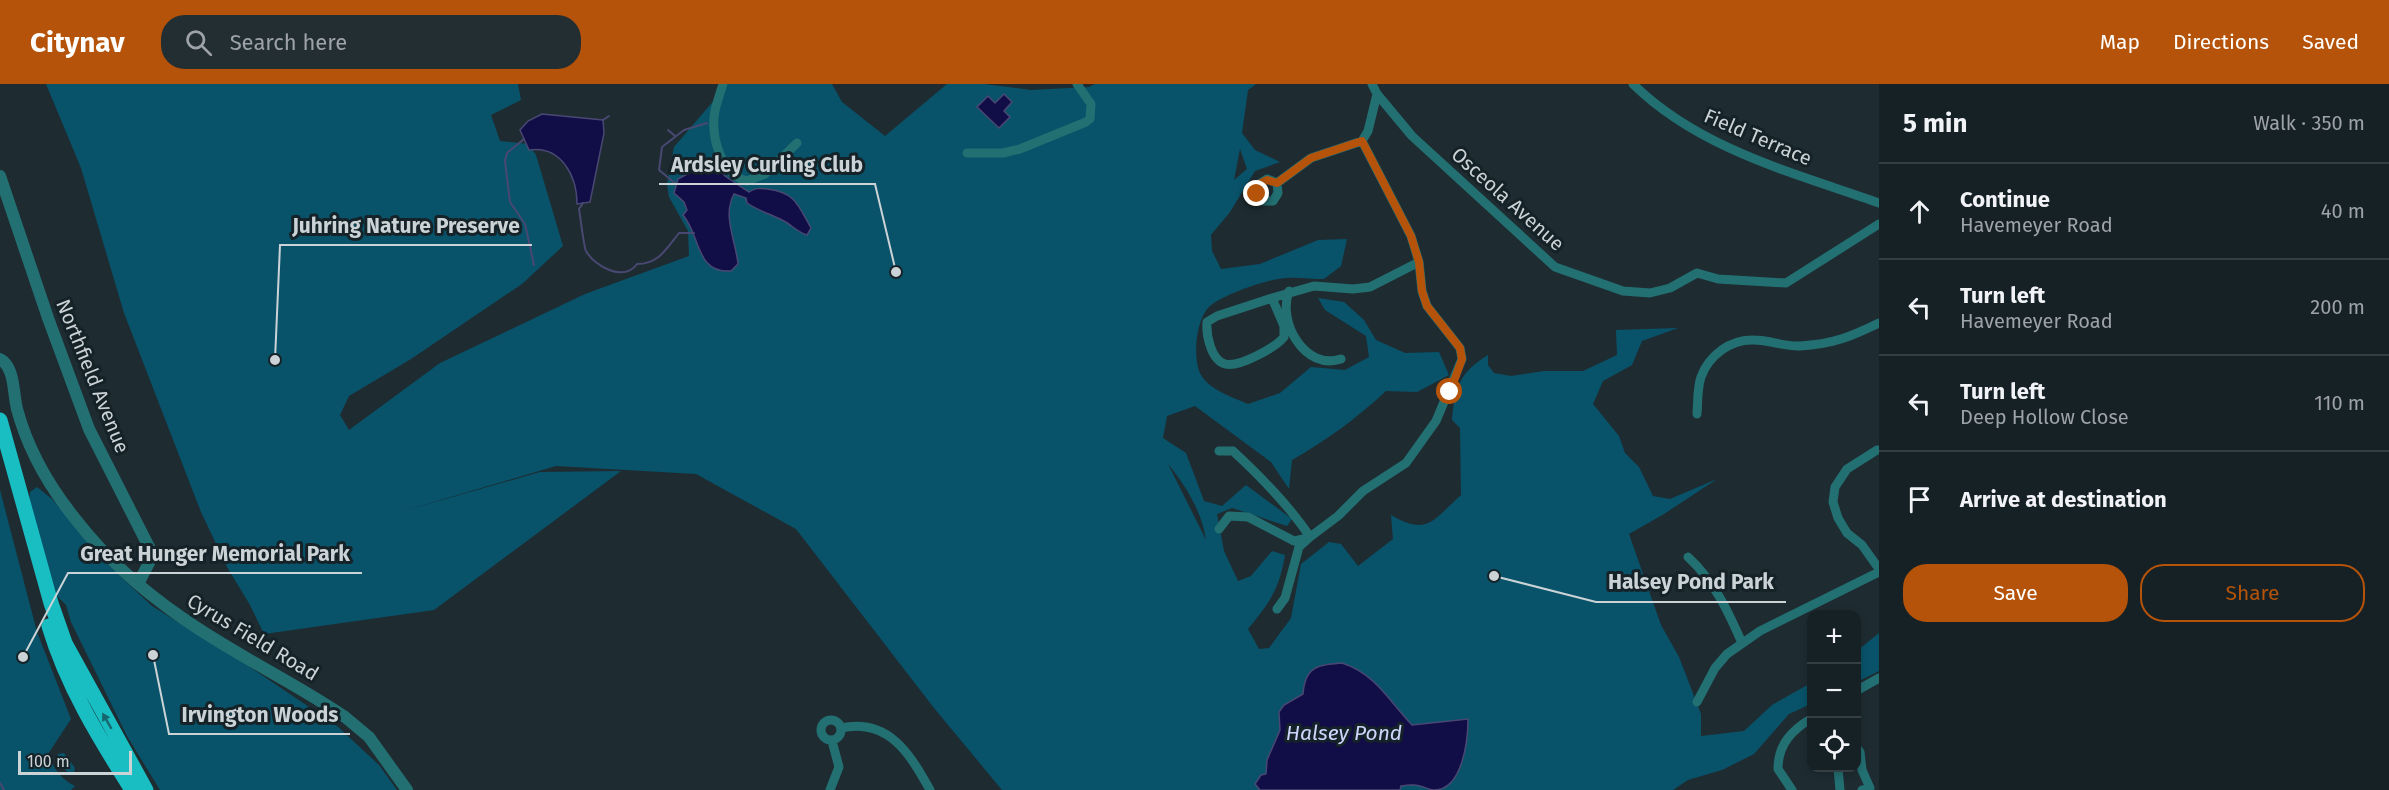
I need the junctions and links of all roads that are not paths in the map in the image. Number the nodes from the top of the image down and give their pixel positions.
1 (723, 84) edge
2 (1077, 84) edge
3 (1372, 84) edge
4 (1633, 84) edge
5 (1377, 94) junction
6 (1362, 141) junction
7 (797, 143) dead end
8 (967, 153) dead end
9 (0, 176) edge
10 (1277, 183) dead end
11 (1879, 204) edge
12 (1879, 224) edge
13 (1419, 262) junction
14 (1289, 291) junction
15 (1272, 298) junction
16 (1879, 322) edge
17 (0, 359) edge
18 (1341, 359) dead end
19 (1697, 414) dead end
20 (0, 420) edge
21 (1877, 450) dead end
22 (1220, 452) dead end
23 (0, 453) edge
24 (1219, 529) dead end
25 (1310, 537) junction
26 (1688, 557) dead end
27 (1879, 571) edge
28 (138, 584) junction
29 (1276, 609) dead end
30 (1742, 643) junction
31 (1879, 678) edge
32 (1861, 689) edge
33 (1697, 702) dead end
34 (1807, 721) edge
35 (841, 728) junction
36 (832, 741) junction
37 (1861, 761) edge
38 (1838, 772) edge
39 (132, 790) edge
40 (146, 790) edge
41 (407, 790) edge
42 (830, 790) edge
43 (930, 790) edge
44 (1792, 790) edge
45 (1840, 790) edge
46 (1862, 790) edge

1 - 7 street
2 - 8 street
3 - 5 street, Osceola Avenue
4 - 11 street, Field Terrace
5 - 6 street
5 - 12 street, Osceola Avenue
6 - 10 street
6 - 13 street
9 - 28 street, Northfield Avenue
13 - 14 street
13 - 25 street
14 - 15 street
14 - 18 street
15 - 15 street
16 - 19 street
17 - 28 street, Cyrus Field Road
40 -> 20 highway
21 - 27 street
22 - 25 street
23 - 39 highway
24 - 25 street
25 - 29 street
26 - 30 street
27 - 30 street
28 - 41 street, Cyrus Field Road
30 - 33 street
31 - 32 street
34 - 44 street
35 - 36 street
35 - 36 street
35 - 43 street
36 - 42 street
37 - 46 street
38 - 45 street

